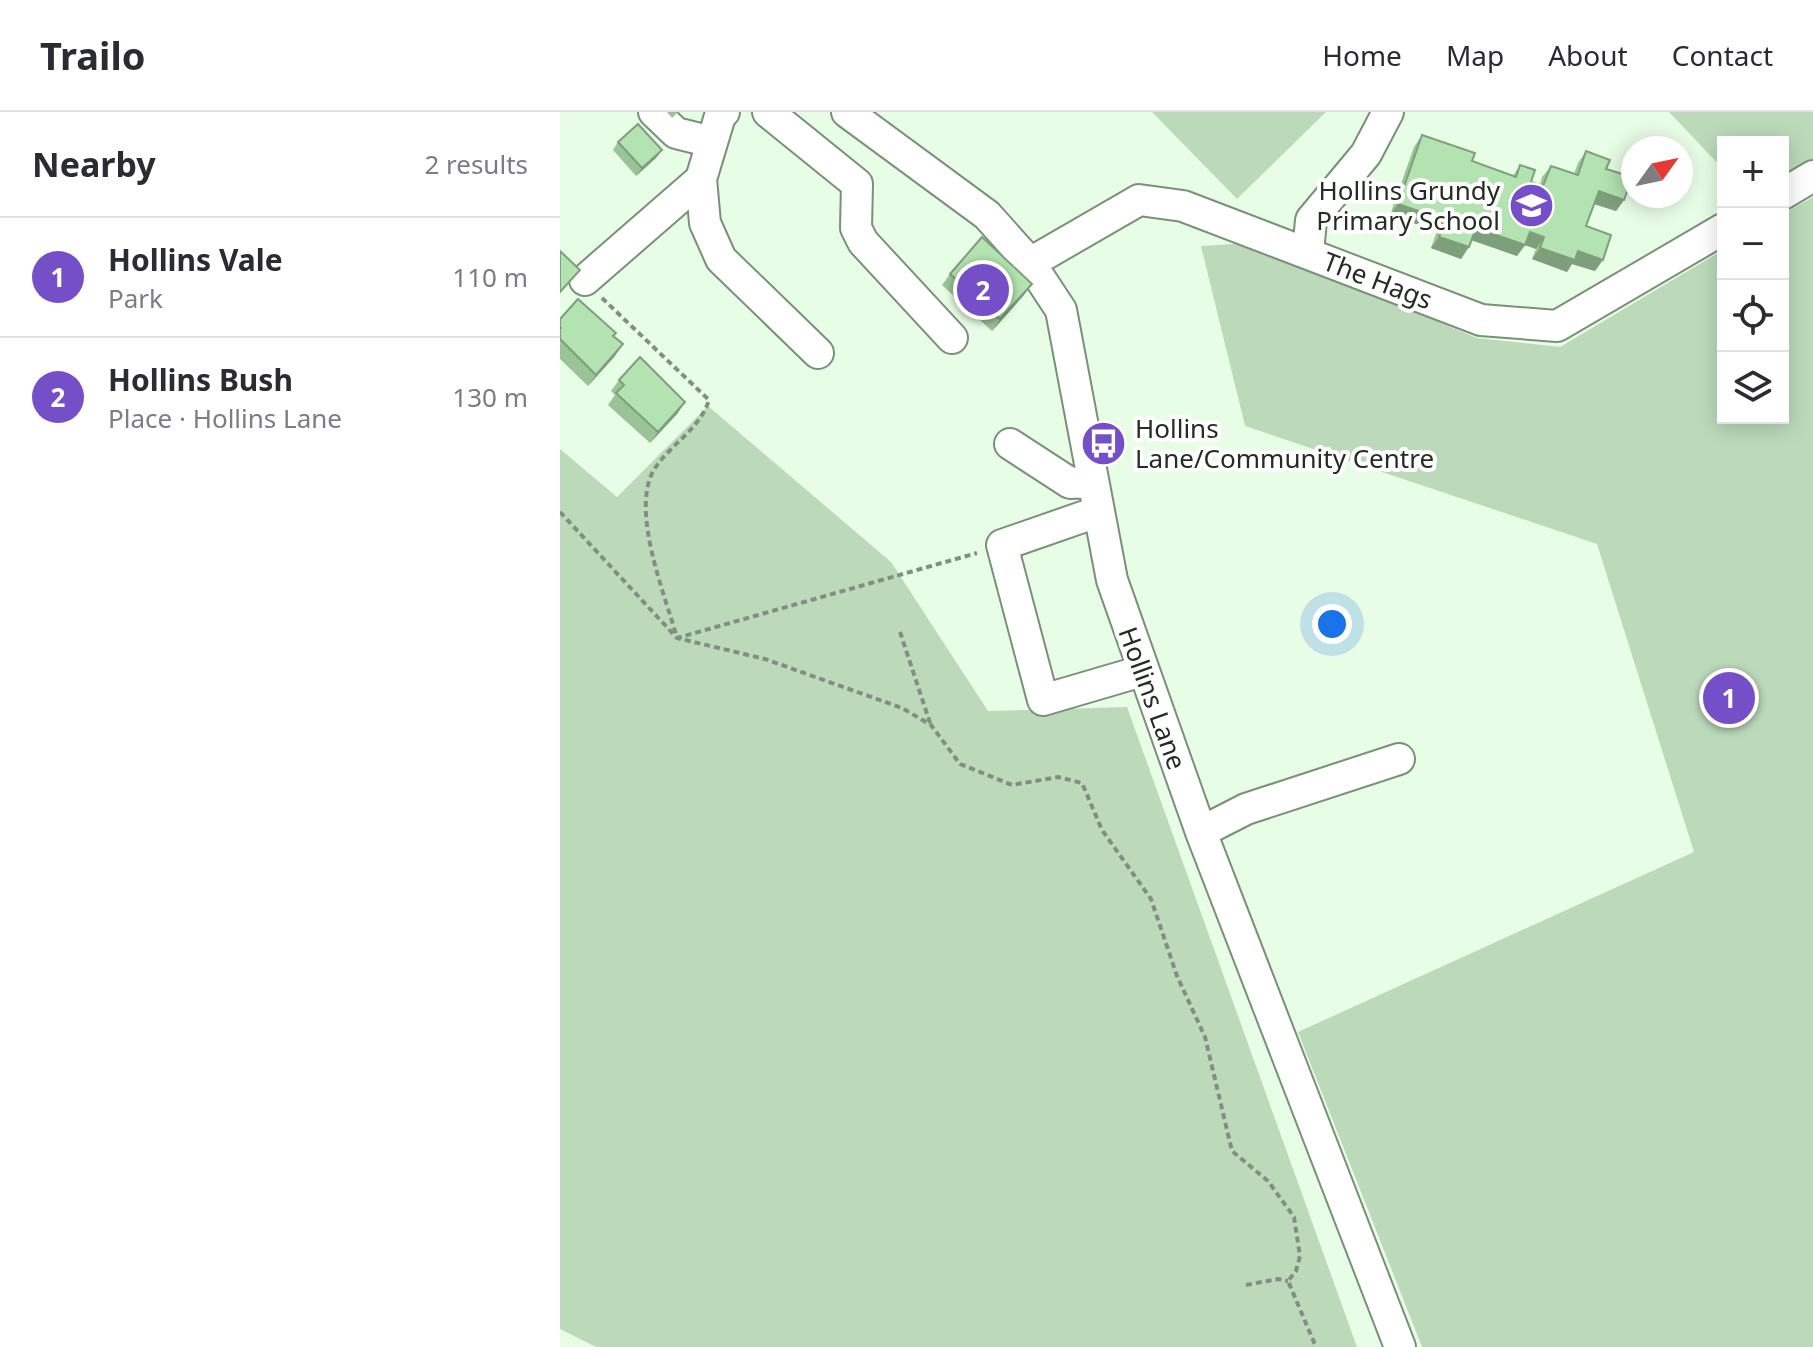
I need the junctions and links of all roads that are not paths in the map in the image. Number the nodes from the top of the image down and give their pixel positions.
1 (654, 112) edge
2 (724, 112) edge
3 (768, 112) edge
4 (847, 112) edge
5 (1388, 112) edge
6 (712, 142) junction
7 (1813, 176) edge
8 (701, 179) junction
9 (1789, 190) edge
10 (1717, 233) edge
11 (1308, 253) junction
12 (1030, 263) junction
13 (585, 280) road end
14 (952, 338) dead end
15 (818, 353) dead end
16 (1010, 444) dead end
17 (1093, 482) junction
18 (1097, 512) junction
19 (1142, 671) junction
20 (1399, 759) dead end
21 (1201, 832) junction
22 (1400, 1347) edge

1 - 6 street
2 - 6 street
3 - 14 street
4 - 12 street, Hollins Lane
5 - 11 street
6 - 8 street
7 - 9 street
8 - 13 street
8 - 15 street
10 - 11 street, The Hags
11 - 12 street, The Hags
12 - 17 street, Hollins Lane
16 - 17 street
17 - 18 street, Hollins Lane
18 - 19 street, Hollins Lane
18 - 19 street
19 - 21 street, Hollins Lane
20 - 21 street
21 - 22 street, Hollins Lane

